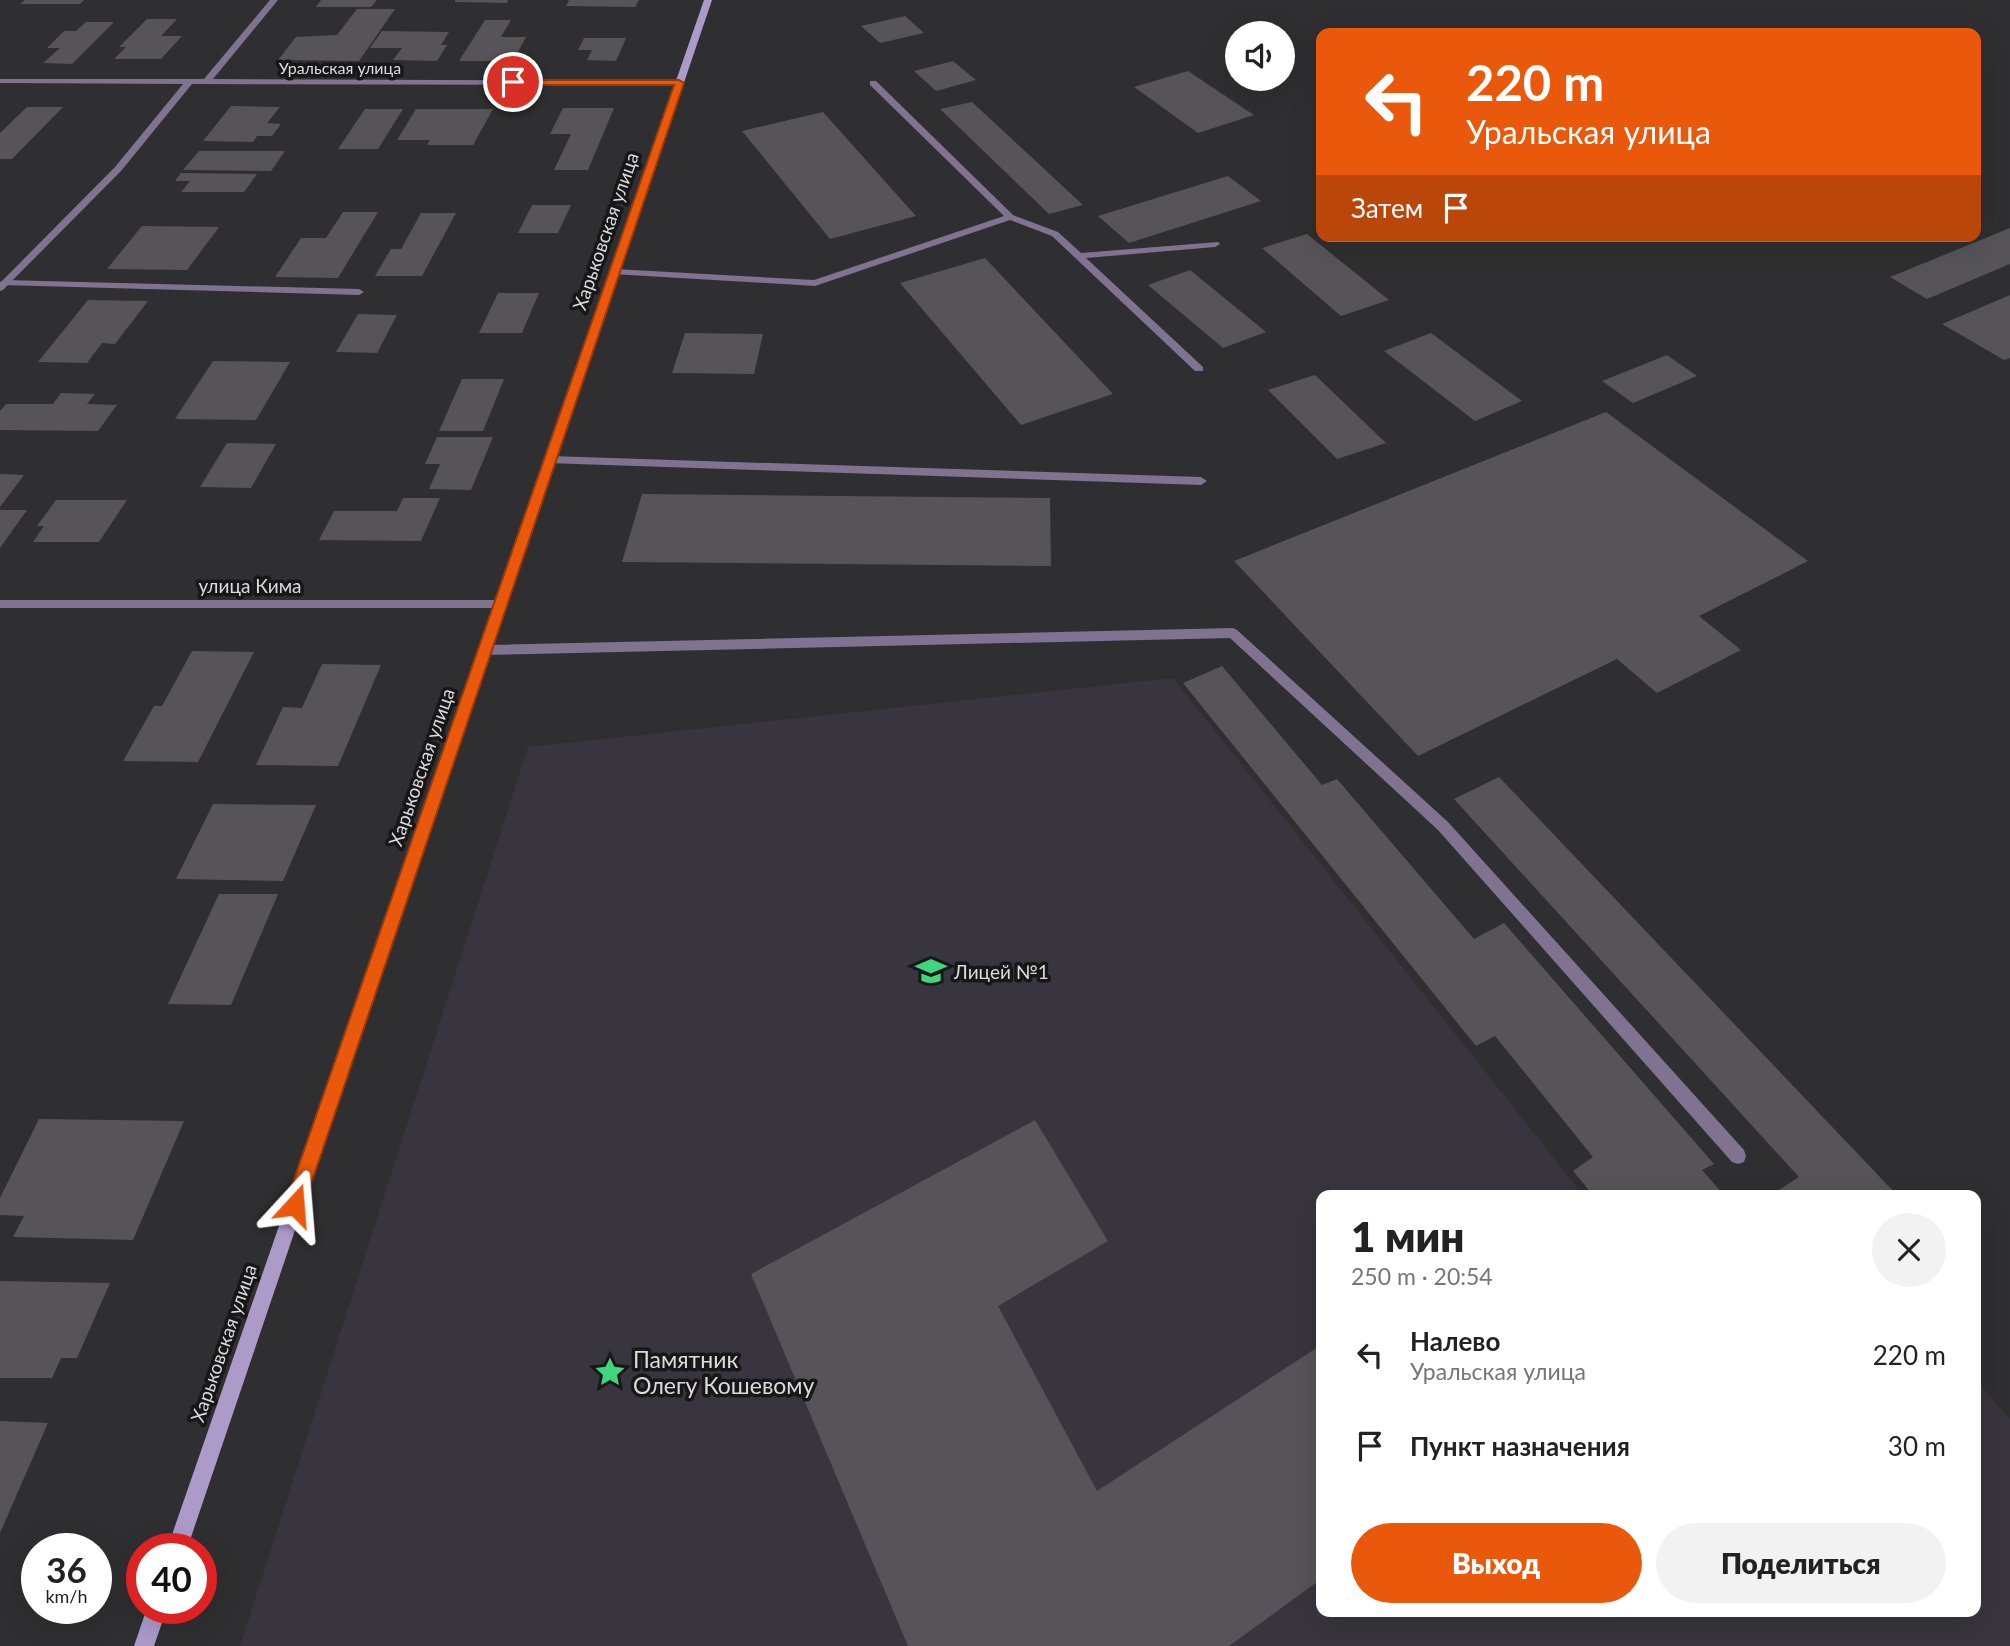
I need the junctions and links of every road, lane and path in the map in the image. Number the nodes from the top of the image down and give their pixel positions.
1 (274, 0) edge
2 (708, 0) edge
3 (0, 81) edge
4 (190, 81) junction
5 (207, 81) junction
6 (679, 83) junction
7 (873, 83) dead end
8 (1010, 217) junction
9 (1215, 244) dead end
10 (1079, 256) junction
11 (614, 272) junction
12 (2, 286) edge
13 (359, 292) dead end
14 (1199, 369) dead end
15 (550, 460) junction
16 (1201, 481) dead end
17 (0, 604) edge
18 (501, 604) junction
19 (485, 650) junction
20 (1738, 1156) dead end
21 (182, 1533) edge
22 (151, 1624) edge
23 (144, 1646) edge

1 - 5 street
2 - 6 street, Харьковская улица
3 - 4 street, Уральская улица
4 - 5 street, Уральская улица
4 - 12 street
5 - 6 street, Уральская улица
6 - 11 street, Харьковская улица
7 - 8 street
8 - 10 street
8 - 11 street
9 - 10 street
10 - 14 street
11 - 15 street, Харьковская улица
12 - 13 street
15 - 16 street
15 - 18 street, Харьковская улица
17 - 18 street, улица Кима
18 - 19 street, Харьковская улица
19 - 20 street
19 - 21 street, Харьковская улица
22 - 23 street

